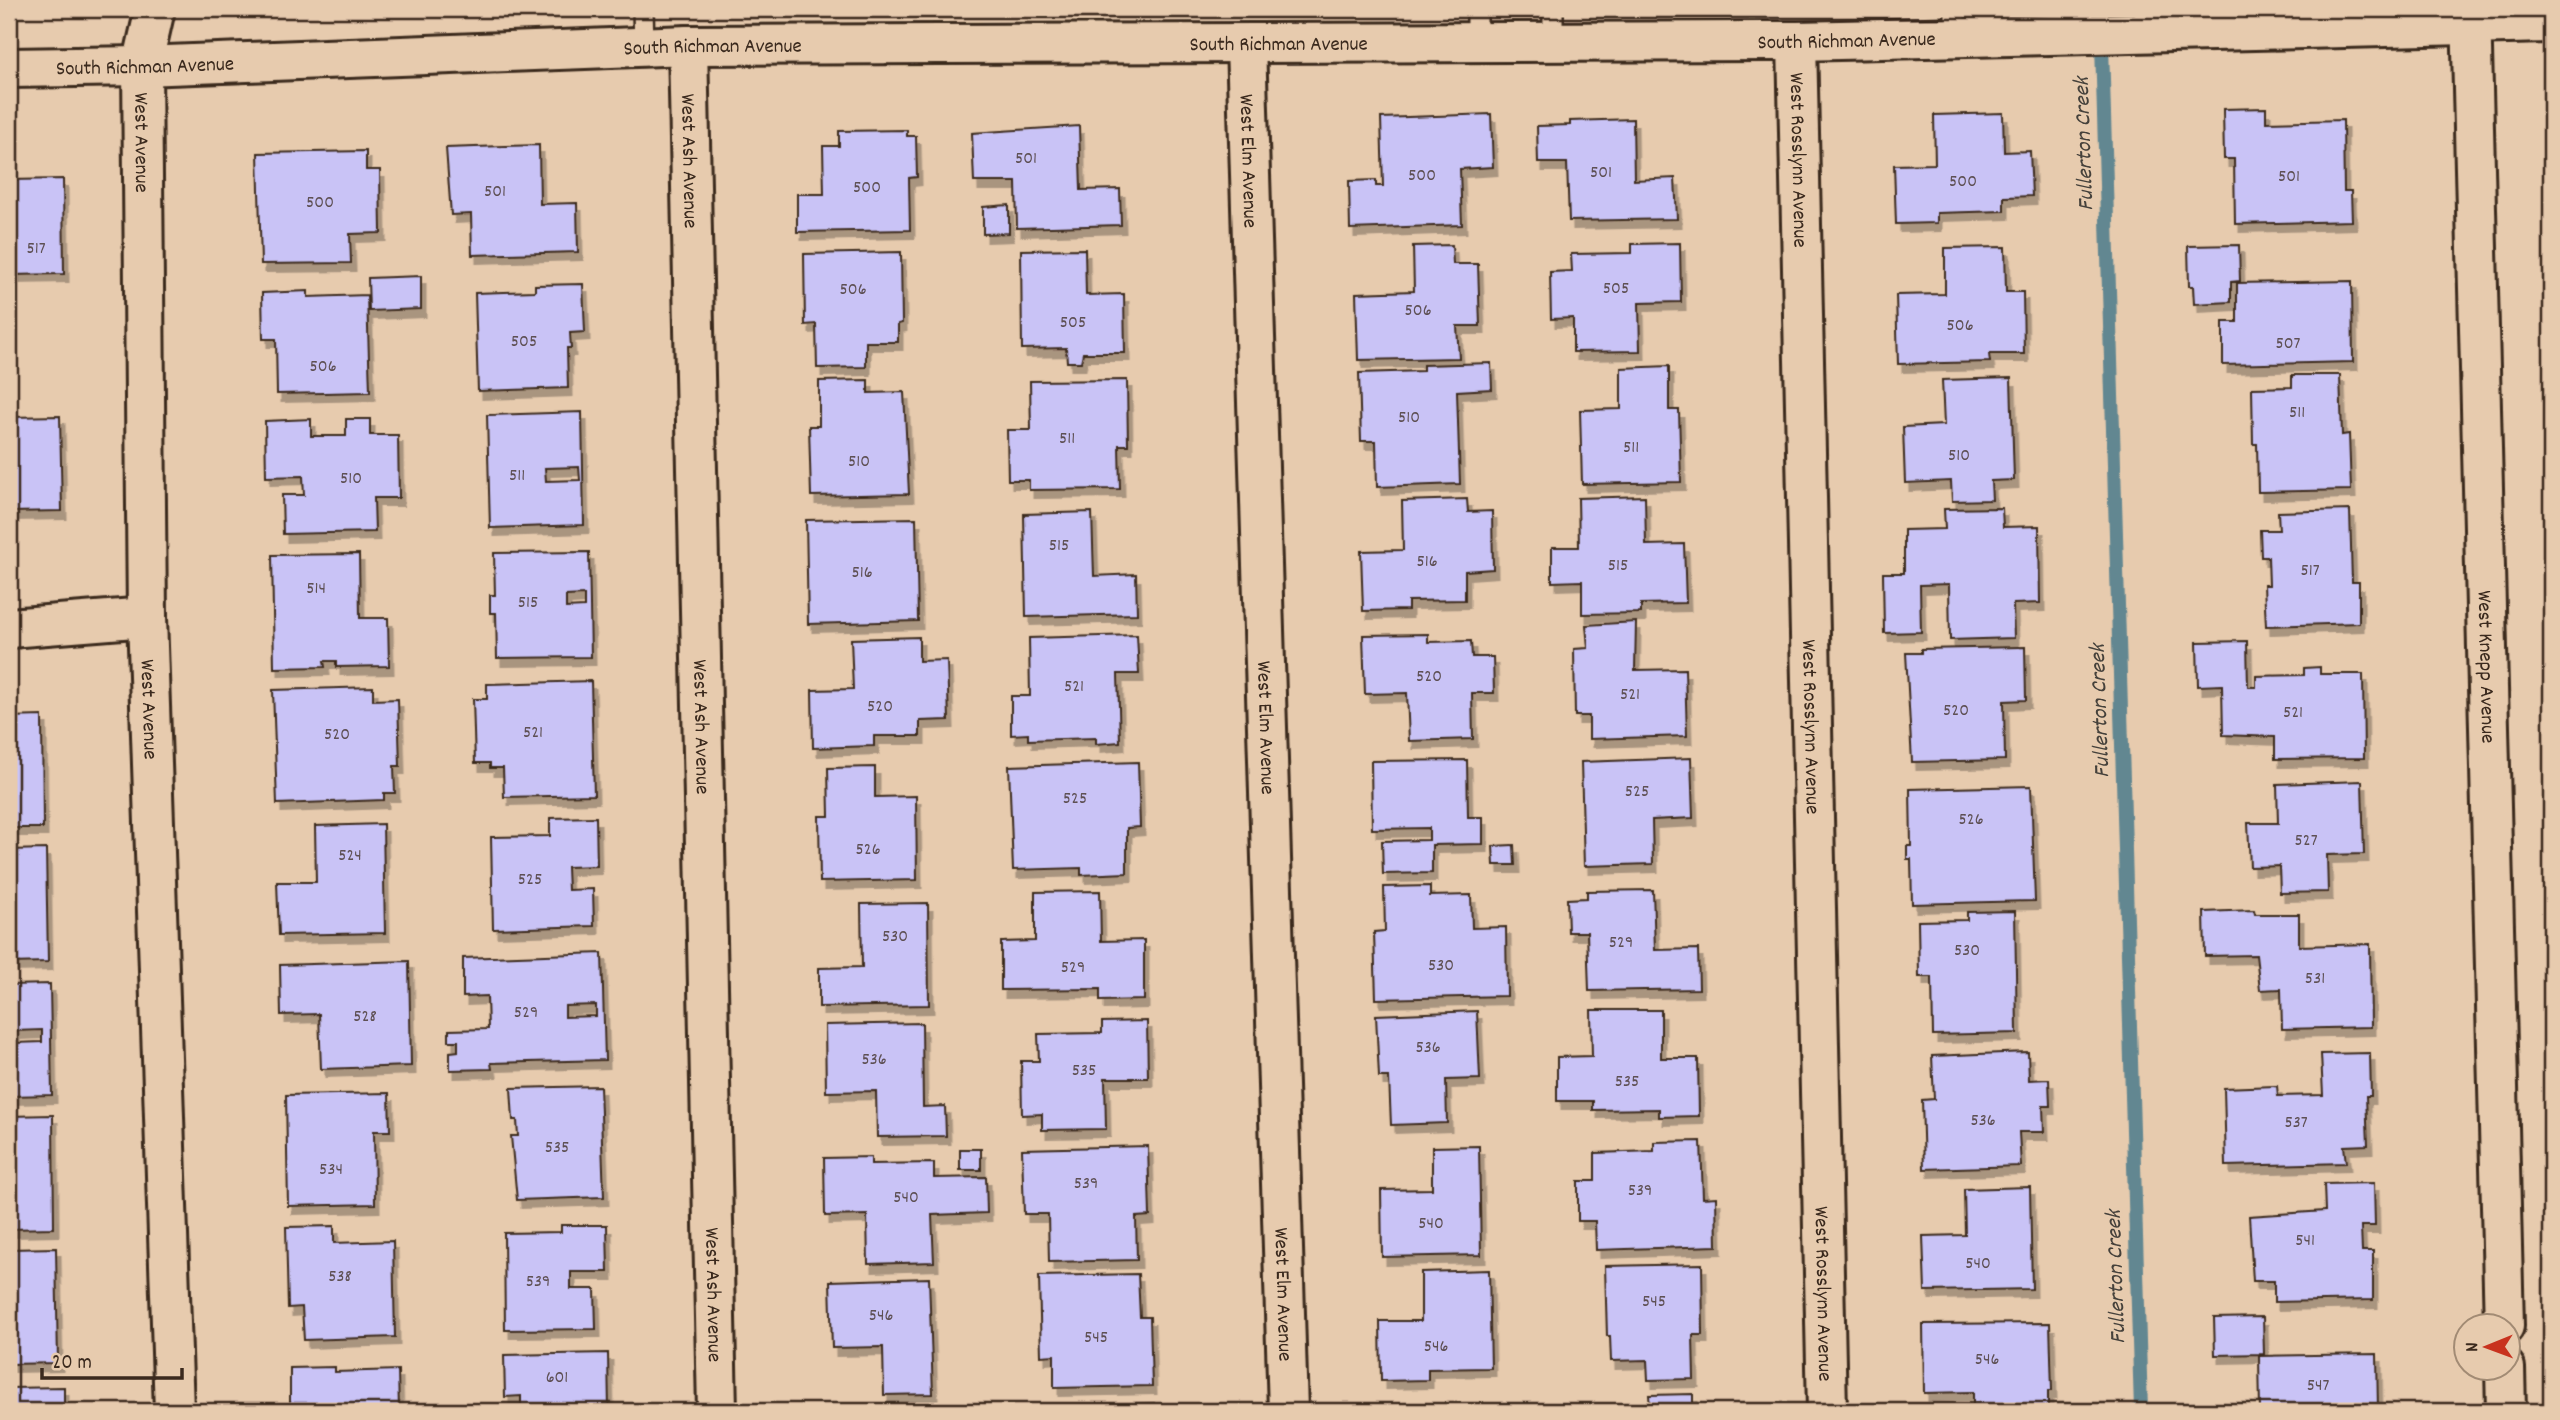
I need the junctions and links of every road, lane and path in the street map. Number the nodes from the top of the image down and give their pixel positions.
1 (155, 9) edge
2 (643, 9) edge
3 (2472, 17) edge
4 (1955, 23) edge
5 (2551, 23) edge
6 (1477, 26) edge
7 (1553, 26) edge
8 (1797, 41) junction
9 (1246, 44) junction
10 (688, 45) junction
11 (644, 46) junction
12 (142, 66) junction
13 (9, 68) edge
14 (147, 617) junction
15 (9, 628) edge
16 (2504, 1312) edge
17 (2505, 1382) edge
18 (174, 1411) edge
19 (717, 1411) edge
20 (1287, 1411) edge
21 (1827, 1411) edge
22 (2506, 1411) edge

1 - 12 street, West Avenue
2 - 11 lane
3 - 4 street, South Richman Avenue
3 - 5 street, South Richman Avenue
3 - 16 street, West Knepp Avenue
4 - 8 street, South Richman Avenue
6 - 7 street, South Richman Avenue
6 - 9 street, South Richman Avenue
7 - 8 street, South Richman Avenue
8 - 21 street, West Rosslynn Avenue
9 - 10 street, South Richman Avenue
9 - 20 street, West Elm Avenue
10 - 11 street, South Richman Avenue
10 - 19 street, West Ash Avenue
11 - 12 street, South Richman Avenue
12 - 13 street, South Richman Avenue
12 - 14 street, West Avenue
14 - 15 street
14 - 18 street, West Avenue
17 - 22 street

